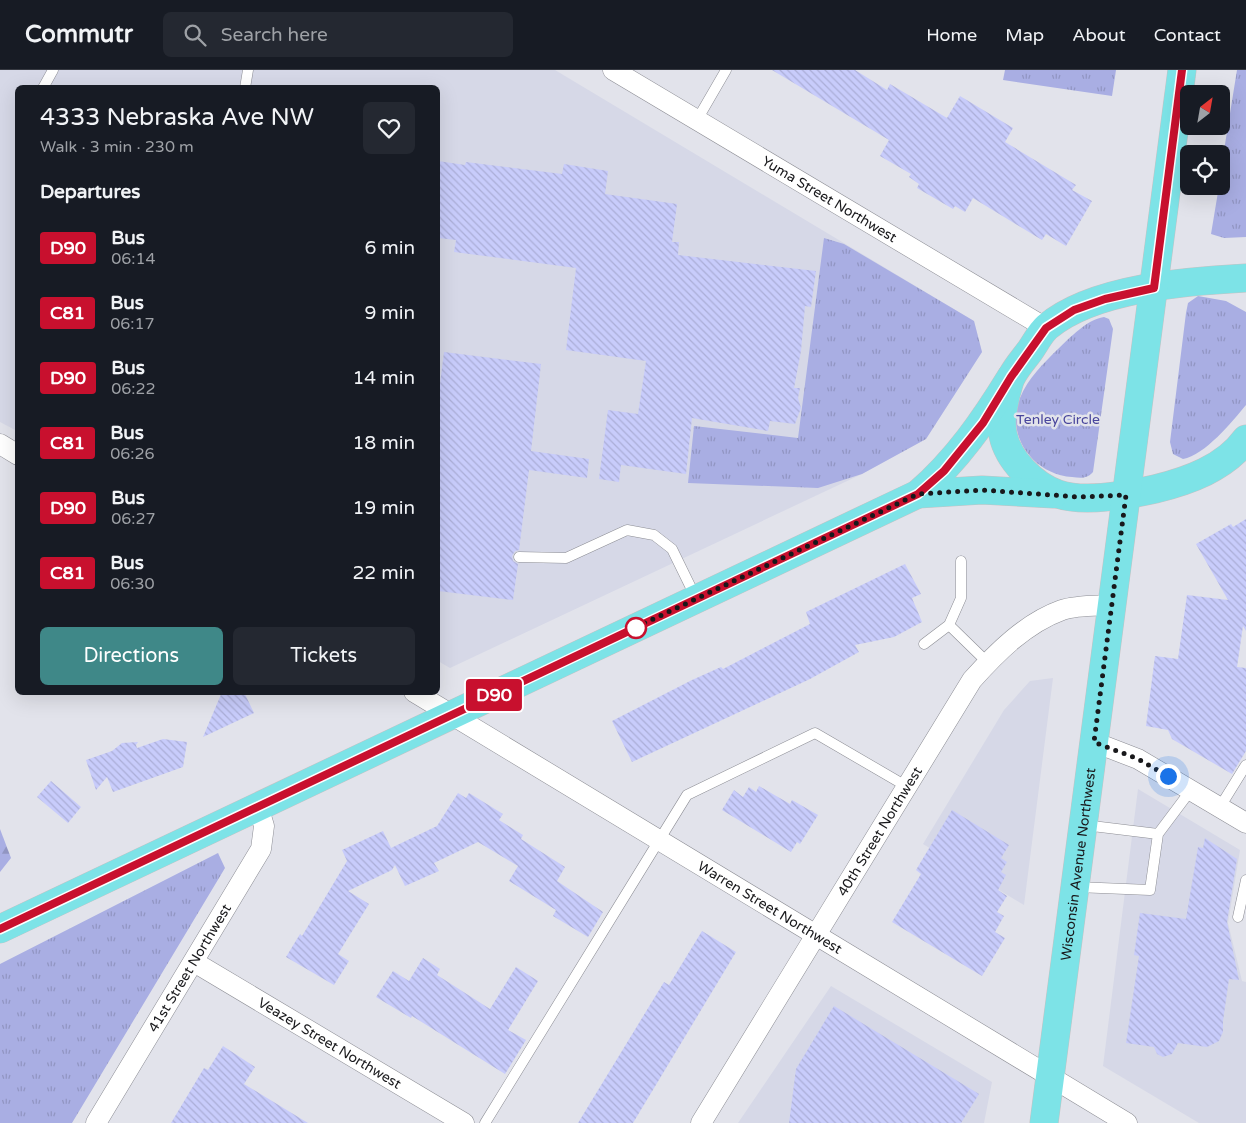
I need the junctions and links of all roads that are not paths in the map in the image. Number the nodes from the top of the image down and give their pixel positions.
1 (53, 70) edge
2 (248, 70) edge
3 (613, 70) edge
4 (726, 70) edge
5 (1182, 70) edge
6 (45, 85) edge
7 (246, 85) edge
8 (696, 120) junction
9 (1246, 278) edge
10 (1218, 280) junction
11 (1154, 288) junction
12 (1246, 300) edge
13 (1046, 328) junction
14 (1011, 377) junction
15 (0, 444) edge
16 (1245, 444) edge
17 (15, 453) edge
18 (918, 494) junction
19 (1058, 494) junction
20 (1126, 495) junction
21 (518, 557) dead end
22 (961, 561) dead end
23 (696, 599) junction
24 (1112, 605) junction
25 (949, 625) junction
26 (924, 644) dead end
27 (988, 663) junction
28 (419, 695) edge
29 (451, 715) junction
30 (1094, 742) junction
31 (1246, 765) edge
32 (906, 786) junction
33 (1191, 790) junction
34 (258, 806) junction
35 (1220, 807) junction
36 (1246, 823) edge
37 (1083, 825) junction
38 (1158, 834) junction
39 (659, 842) junction
40 (1246, 880) edge
41 (1075, 887) junction
42 (1238, 917) dead end
43 (0, 929) edge
44 (814, 936) junction
45 (194, 962) junction
46 (1050, 1077) junction
47 (96, 1123) edge
48 (464, 1123) edge
49 (485, 1123) edge
50 (701, 1123) edge
51 (1044, 1123) edge
52 (1127, 1123) edge

1 - 6 lane
2 - 7 lane
3 - 8 street, Yuma Street Northwest
4 - 8 lane
5 - 11 main road, Wisconsin Avenue Northwest
8 - 13 street, Yuma Street Northwest
9 - 10 main road
10 - 11 main road
10 - 12 main road
11 - 13 main road
11 - 20 main road, Wisconsin Avenue Northwest
13 - 14 main road
14 - 18 main road
14 - 19 main road
15 - 17 street
16 - 20 main road
18 - 19 main road
18 - 23 main road
19 - 20 main road
20 - 24 main road, Wisconsin Avenue Northwest
21 - 23 lane
22 - 25 lane
23 - 29 main road
24 - 27 street, 40th Street Northwest
24 - 30 main road, Wisconsin Avenue Northwest
25 - 26 lane
25 - 27 lane
27 - 32 street, 40th Street Northwest
28 - 29 street, Warren Street Northwest
29 - 34 main road
29 - 39 street, Warren Street Northwest
30 - 33 street
30 - 37 main road, Wisconsin Avenue Northwest
31 - 35 lane
32 - 39 lane
32 - 44 street, 40th Street Northwest
33 - 35 street
33 - 38 lane
34 - 43 main road
34 - 45 street, 41st Street Northwest
35 - 36 street
37 - 38 lane
37 - 41 main road, Wisconsin Avenue Northwest
38 - 41 lane
39 - 44 street, Warren Street Northwest
39 - 49 lane
40 - 42 lane
41 - 46 main road, Wisconsin Avenue Northwest
44 - 46 street, Warren Street Northwest
44 - 50 street, 40th Street Northwest
45 - 47 street, 41st Street Northwest
45 - 48 street, Veazey Street Northwest
46 - 51 main road, Wisconsin Avenue Northwest
46 - 52 street, Warren Street Northwest

